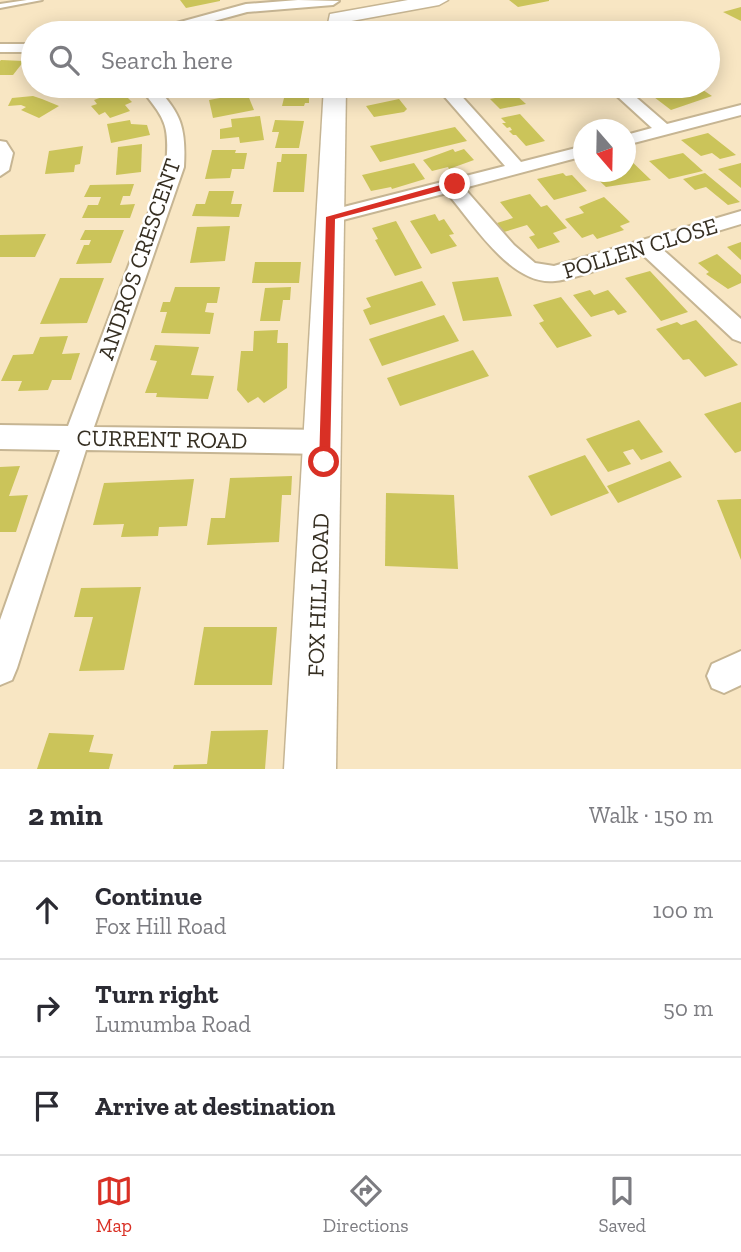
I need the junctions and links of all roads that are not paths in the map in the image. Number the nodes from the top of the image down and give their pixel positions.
1 (39, 0) edge
2 (439, 0) edge
3 (0, 6) edge
4 (335, 13) edge
5 (199, 21) edge
6 (0, 48) edge
7 (21, 48) edge
8 (158, 98) edge
9 (335, 98) edge
10 (455, 98) edge
11 (628, 98) edge
12 (741, 110) edge
13 (664, 130) junction
14 (636, 137) edge
15 (0, 146) edge
16 (573, 153) edge
17 (517, 167) junction
18 (0, 170) edge
19 (451, 185) junction
20 (331, 217) junction
21 (741, 217) edge
22 (648, 248) junction
23 (741, 333) edge
24 (0, 437) edge
25 (77, 438) junction
26 (324, 442) junction
27 (0, 668) edge
28 (310, 769) edge

1 - 3 lane
2 - 4 main road
4 - 5 street
6 - 7 street
8 - 25 street, ANDROS CRESCENT
9 - 20 main road, FOX HILL ROAD
10 - 17 street
11 - 13 street
12 - 13 street
13 - 14 street
15 - 18 street
16 - 17 street
17 - 19 street
19 - 20 street
19 - 22 street, POLLEN CLOSE
20 - 26 main road, FOX HILL ROAD
21 - 22 street, POLLEN CLOSE
22 - 23 street
24 - 25 street, CURRENT ROAD
25 - 26 street, CURRENT ROAD
25 - 27 street, ANDROS CRESCENT
26 - 28 main road, FOX HILL ROAD

